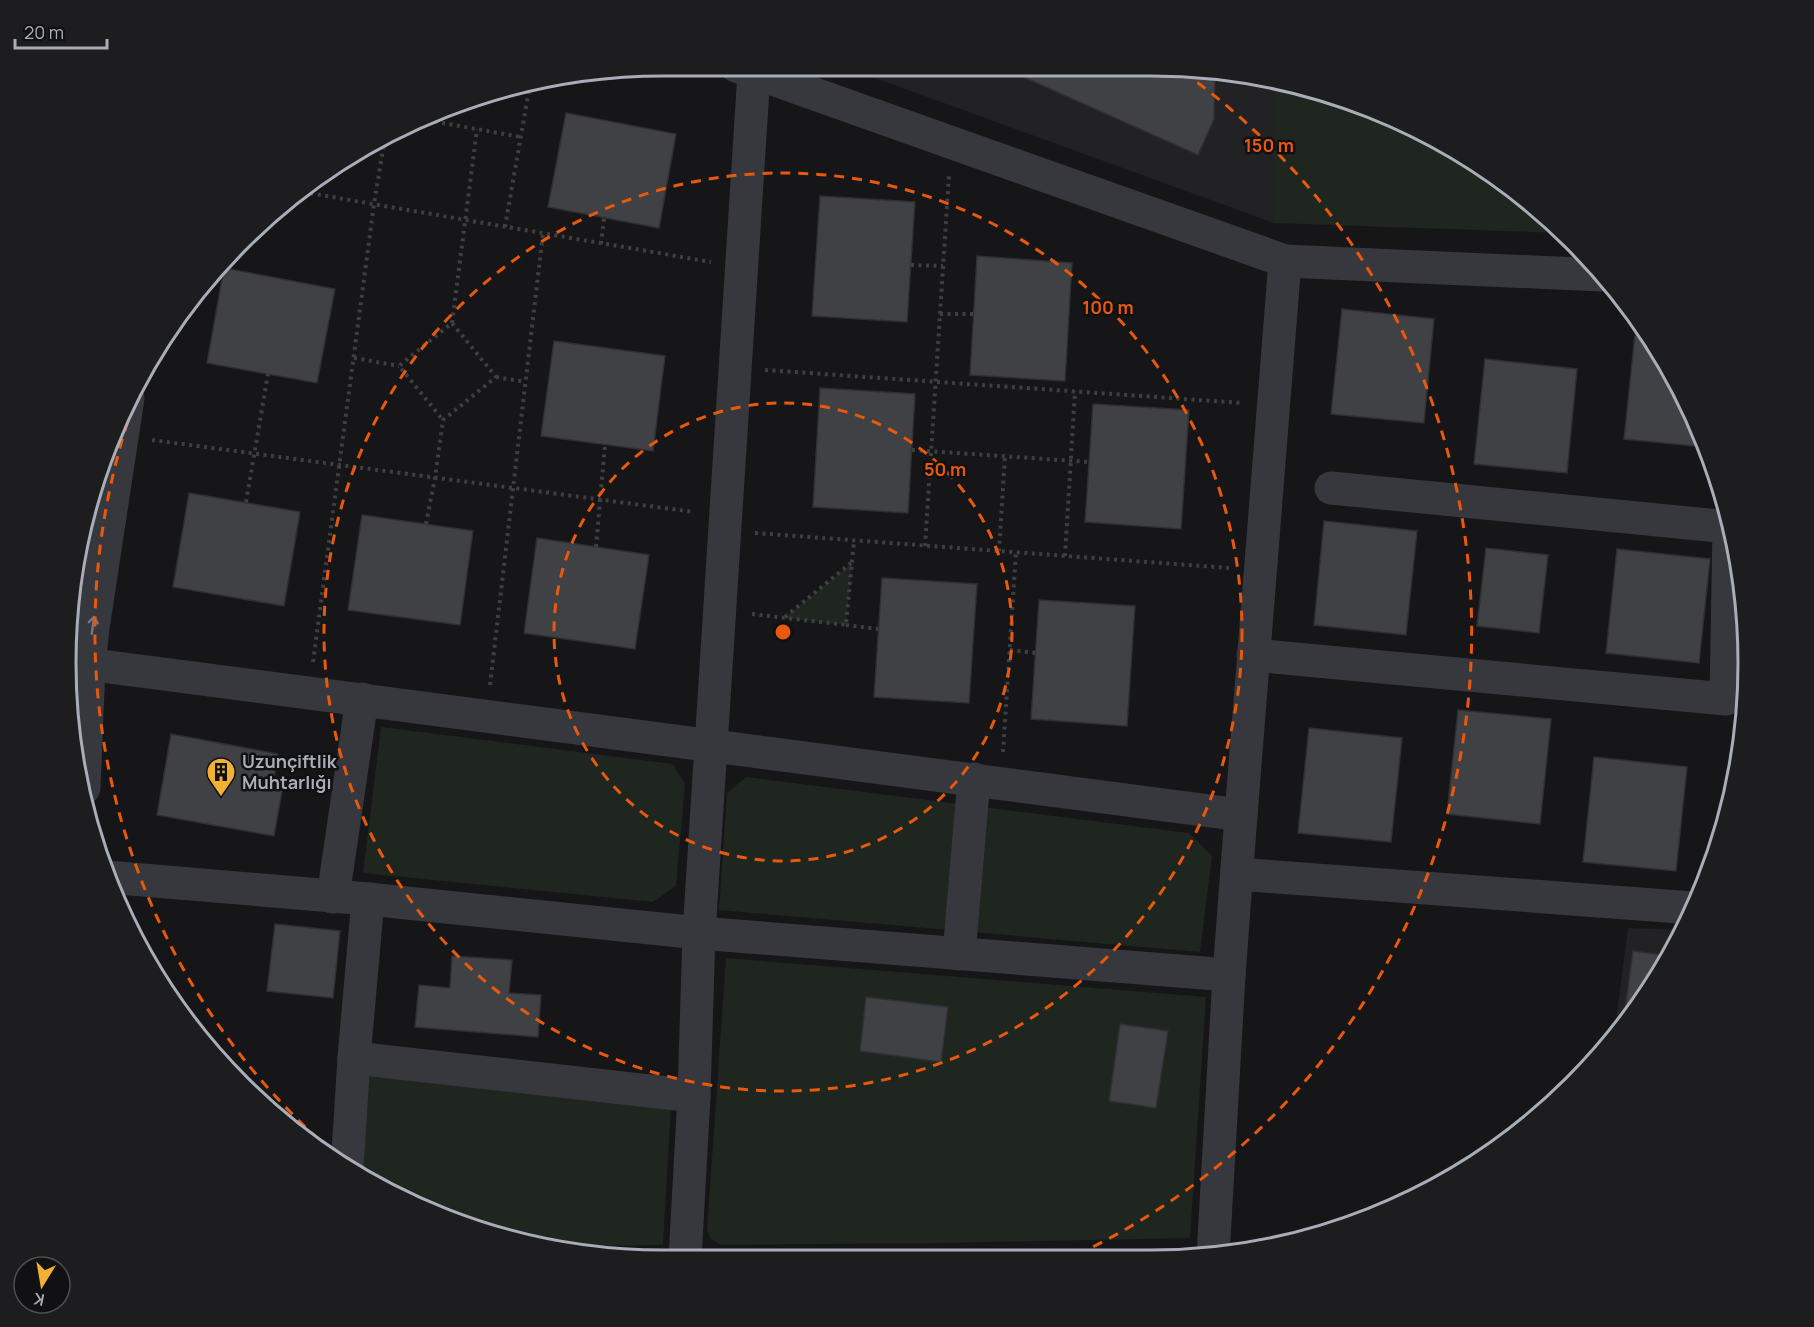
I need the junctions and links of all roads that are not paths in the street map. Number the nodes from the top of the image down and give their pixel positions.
1 (745, 76) edge
2 (764, 76) edge
3 (1285, 261) junction
4 (1591, 275) edge
5 (122, 437) edge
6 (1331, 488) dead end
7 (1720, 526) edge
8 (1728, 564) edge
9 (1253, 655) junction
10 (80, 663) edge
11 (362, 699) junction
12 (83, 744) edge
13 (710, 745) junction
14 (988, 781) junction
15 (1240, 815) junction
16 (1237, 874) junction
17 (117, 878) edge
18 (333, 897) junction
19 (368, 899) junction
20 (1684, 907) edge
21 (699, 933) junction
22 (959, 954) junction
23 (1229, 975) junction
24 (354, 1058) junction
25 (694, 1096) junction
26 (348, 1158) edge
27 (1214, 1246) edge
28 (685, 1250) edge

1 - 13 street
2 - 3 street
3 - 4 street
3 - 9 street
10 -> 5 street
6 - 7 street
8 - 9 street
9 - 15 street
10 - 11 street
10 - 12 street
11 - 13 street
11 - 18 street
13 - 14 street
13 - 21 street
14 - 15 street
14 - 22 street
15 - 16 street
16 - 20 street
16 - 23 street
17 - 18 street
18 - 19 street
19 - 21 street
19 - 24 street
21 - 22 street
21 - 25 street
22 - 23 street
23 - 27 street
24 - 25 street
24 - 26 street
25 - 28 street

